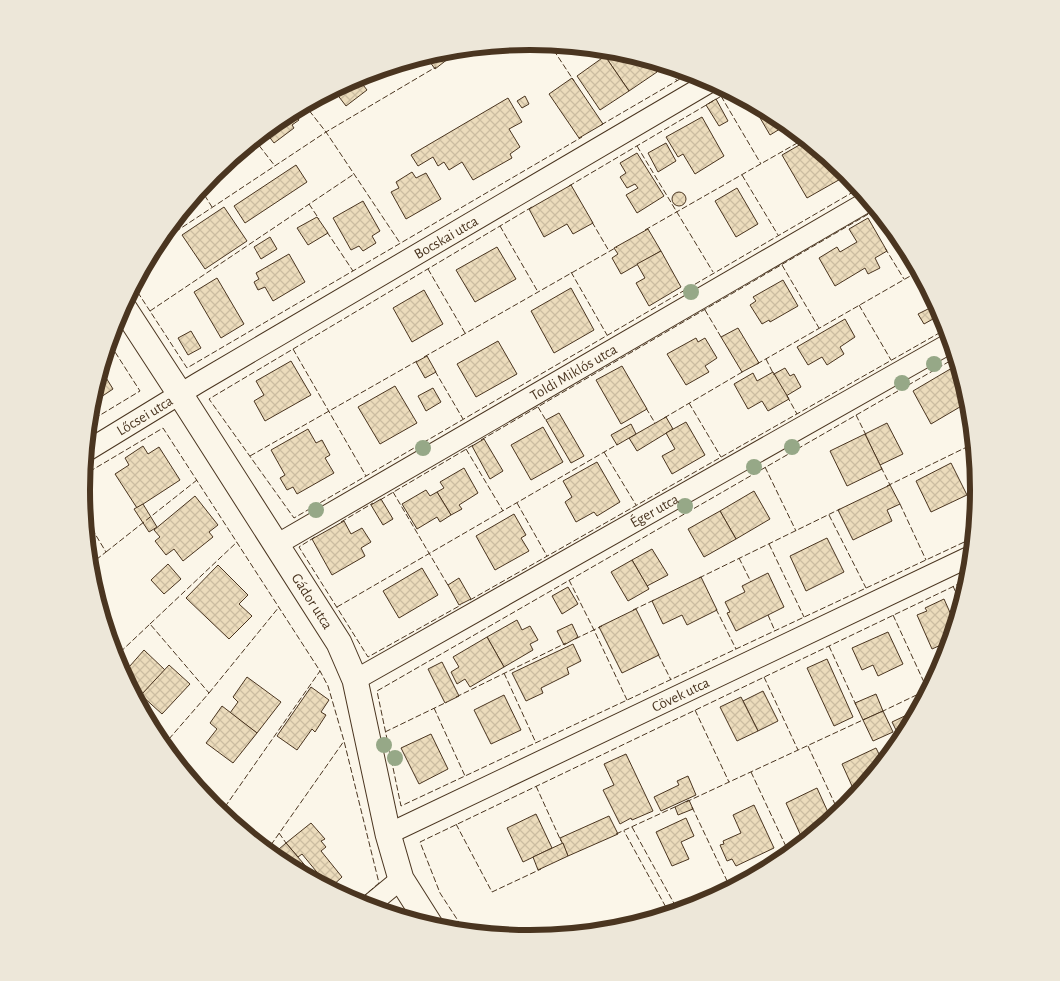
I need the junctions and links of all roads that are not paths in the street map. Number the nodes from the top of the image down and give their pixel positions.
1 (704, 86) edge
2 (864, 204) edge
3 (127, 313) edge
4 (946, 346) edge
5 (180, 394) junction
6 (91, 448) edge
7 (276, 545) junction
8 (965, 559) edge
9 (355, 680) junction
10 (388, 834) junction
11 (401, 879) junction
12 (373, 902) edge
13 (426, 918) edge

1 - 5 street, Bocskai utca
2 - 7 street, Toldi Miklós utca
3 - 5 street, Gádor utca
4 - 9 street, Éger utca
5 - 6 street, Lőcsei utca
5 - 7 street, Gádor utca
7 - 9 street, Gádor utca
8 - 10 street, Cövek utca
9 - 10 street, Gádor utca
10 - 11 street, Gádor utca
11 - 12 street
11 - 13 street, Gádor utca

